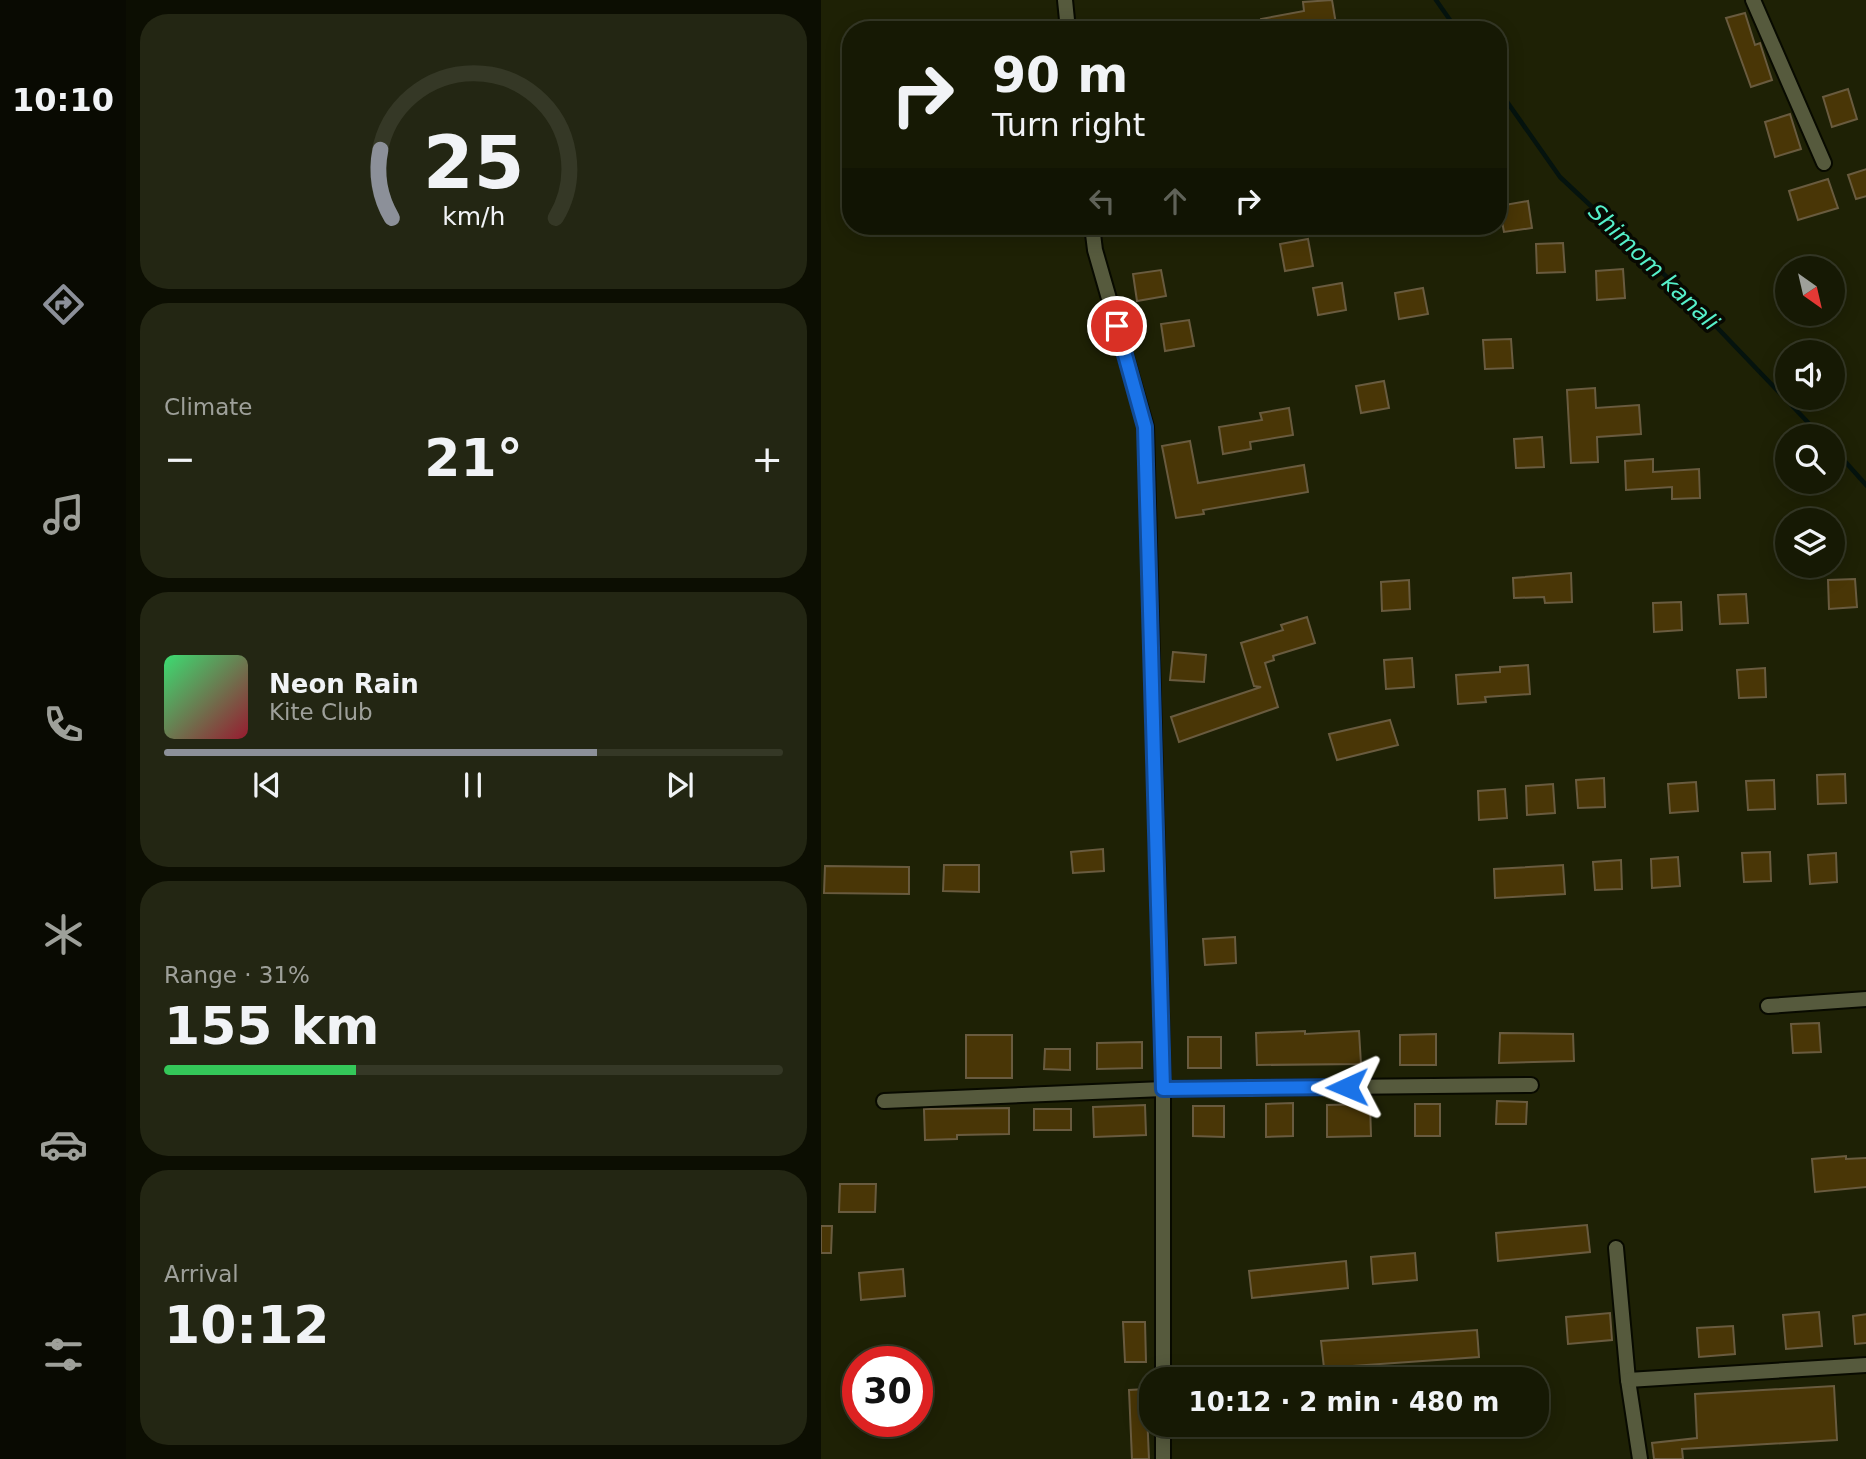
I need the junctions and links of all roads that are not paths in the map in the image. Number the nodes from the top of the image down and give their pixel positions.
1 (1065, 0) edge
2 (1753, 0) edge
3 (1067, 21) edge
4 (1824, 163) dead end
5 (1093, 235) edge
6 (1866, 999) edge
7 (1768, 1006) dead end
8 (1531, 1085) dead end
9 (1163, 1089) junction
10 (884, 1101) dead end
11 (1616, 1248) dead end
12 (1866, 1365) edge
13 (1163, 1367) edge
14 (1628, 1380) junction
15 (1163, 1437) edge
16 (1163, 1459) edge
17 (1640, 1459) edge

1 - 3 street
2 - 4 street
5 - 9 street
6 - 7 street
8 - 9 street
9 - 10 street
9 - 13 street
11 - 14 street
12 - 14 street
14 - 17 street
15 - 16 street

